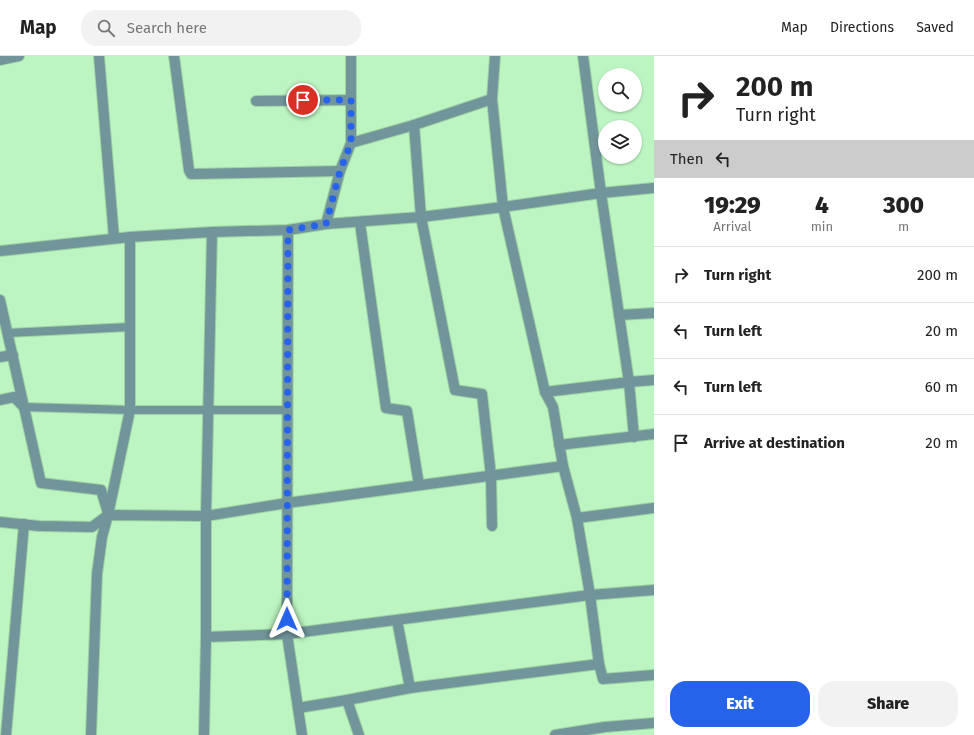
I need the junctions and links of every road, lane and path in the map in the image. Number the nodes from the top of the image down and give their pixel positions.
1 (19, 56) edge
2 (99, 56) edge
3 (174, 56) edge
4 (352, 56) edge
5 (495, 56) edge
6 (584, 56) edge
7 (0, 60) edge
8 (492, 99) junction
9 (351, 100) junction
10 (256, 101) dead end
11 (414, 125) junction
12 (351, 143) junction
13 (340, 171) junction
14 (654, 188) edge
15 (601, 193) junction
16 (503, 207) junction
17 (421, 217) junction
18 (360, 223) junction
19 (326, 224) junction
20 (288, 230) junction
21 (212, 232) junction
22 (130, 236) junction
23 (114, 238) junction
24 (0, 251) edge
25 (0, 300) edge
26 (654, 313) edge
27 (619, 316) junction
28 (130, 327) junction
29 (8, 333) junction
30 (13, 355) junction
31 (0, 357) edge
32 (654, 380) edge
33 (629, 382) junction
34 (545, 392) junction
35 (0, 400) edge
36 (24, 407) junction
37 (130, 410) junction
38 (287, 410) junction
39 (208, 411) junction
40 (654, 434) edge
41 (634, 437) junction
42 (559, 445) junction
43 (563, 466) junction
44 (491, 476) junction
45 (419, 485) junction
46 (287, 503) junction
47 (654, 508) edge
48 (108, 515) junction
49 (206, 516) junction
50 (577, 518) junction
51 (0, 522) edge
52 (24, 524) junction
53 (492, 526) dead end
54 (654, 590) edge
55 (590, 595) junction
56 (397, 620) junction
57 (287, 634) junction
58 (206, 637) junction
59 (599, 664) junction
60 (654, 675) edge
61 (410, 688) junction
62 (347, 700) junction
63 (298, 708) junction
64 (654, 723) edge
65 (6, 735) edge
66 (91, 735) edge
67 (204, 735) edge
68 (302, 735) edge
69 (359, 735) edge
70 (555, 735) edge

1 - 7 street
2 - 23 street
3 - 13 street
4 - 9 street
5 - 8 street
6 - 15 street
8 - 11 street
8 - 16 street
9 - 10 street
9 - 12 street
11 - 12 street
11 - 17 street
12 - 13 street
13 - 19 street
14 - 15 street
15 - 16 street
15 - 27 street
16 - 17 street
16 - 34 street
17 - 18 street
17 - 44 street
18 - 19 street
18 - 45 street
19 - 20 street
20 - 21 street
20 - 38 street
21 - 22 street
21 - 39 street
22 - 23 street
22 - 28 street
23 - 24 street
25 - 29 street
26 - 27 street
27 - 33 street
28 - 29 lane
28 - 37 street
29 - 30 street
30 - 31 street
30 - 36 street
32 - 33 street
33 - 34 street
33 - 41 street
34 - 42 street
35 - 36 street
36 - 37 lane
36 - 48 street
37 - 39 lane
37 - 48 street
38 - 39 lane
38 - 46 street
39 - 49 street
40 - 41 street
41 - 42 street
42 - 43 street
43 - 44 street
43 - 50 street
44 - 45 street
44 - 53 street
45 - 46 street
46 - 49 street
46 - 57 street
47 - 50 street
48 - 49 street
48 - 52 street
48 - 66 street
49 - 58 street
50 - 55 street
51 - 52 street
52 - 65 street
54 - 55 street
55 - 56 street
55 - 59 street
56 - 57 street
56 - 61 street
57 - 58 street
57 - 63 street
58 - 67 street
59 - 60 street
59 - 61 street
61 - 62 street
62 - 63 street
62 - 69 street
63 - 68 street
64 - 70 street

